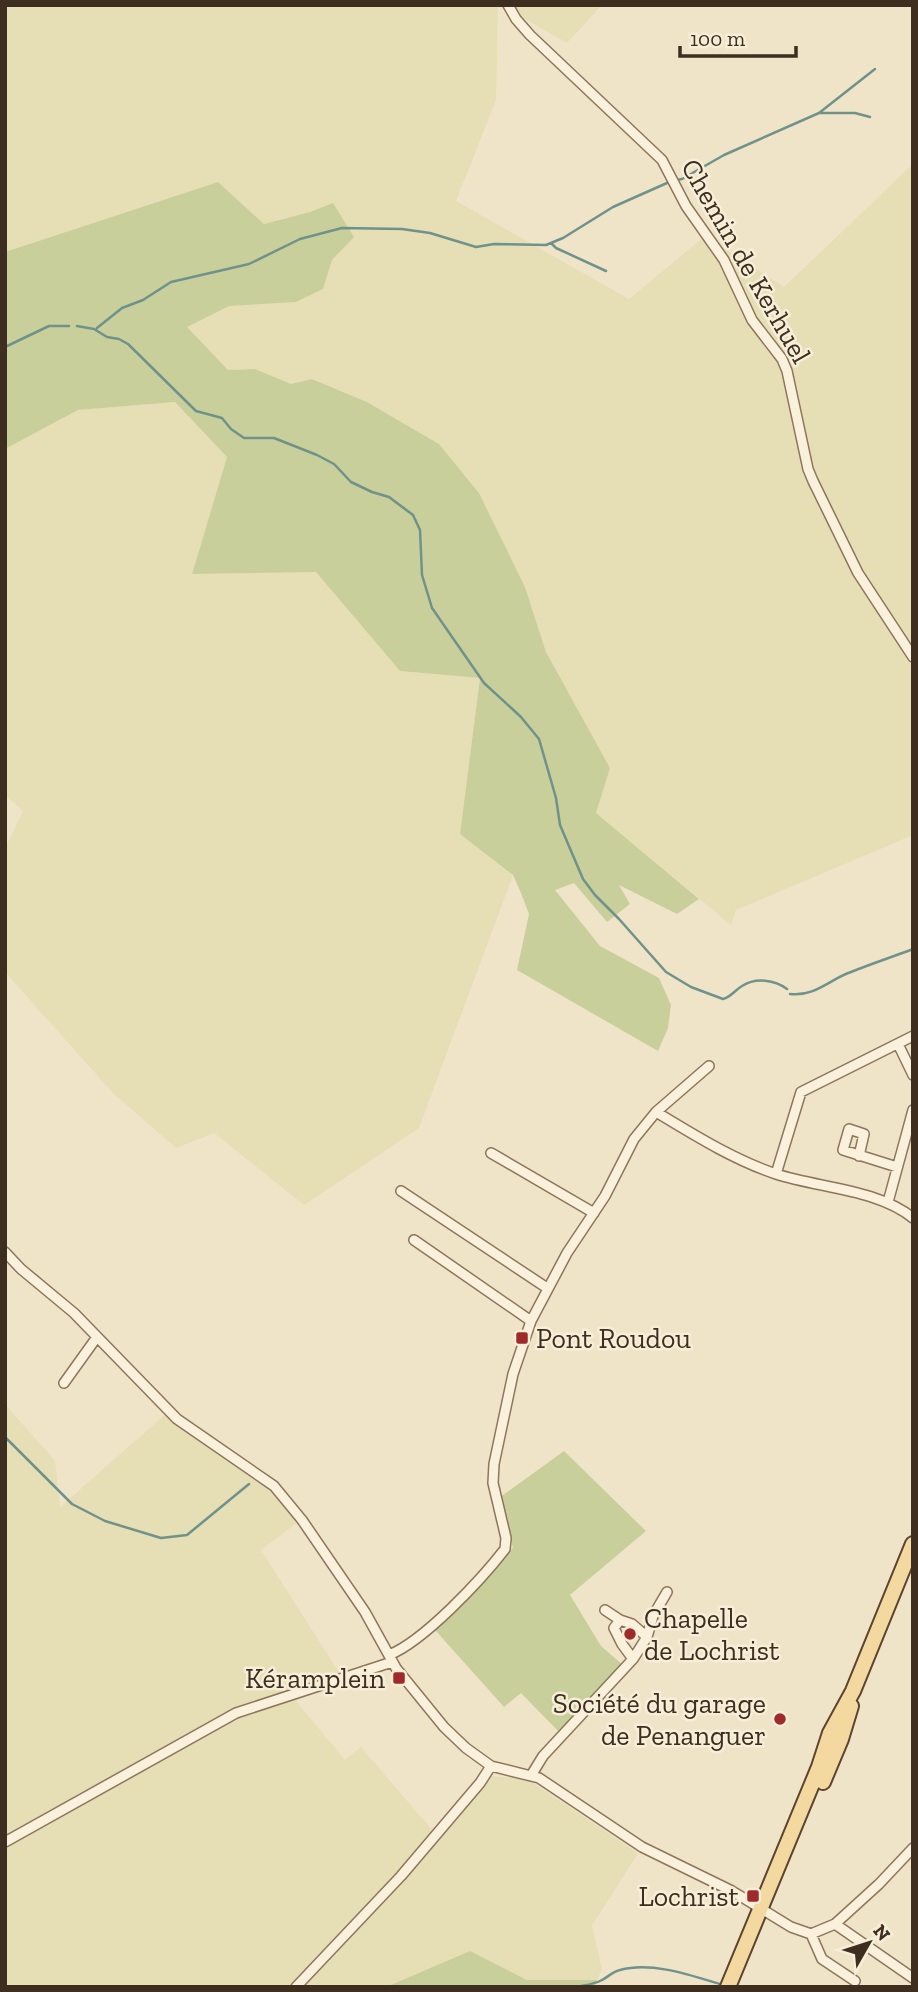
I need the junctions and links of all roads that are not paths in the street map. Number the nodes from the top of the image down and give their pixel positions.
1 (508, 5) edge
2 (913, 657) edge
3 (913, 1035) edge
4 (898, 1044) junction
5 (709, 1066) dead end
6 (913, 1075) edge
7 (913, 1110) edge
8 (656, 1112) junction
9 (491, 1153) dead end
10 (859, 1156) dead end
11 (897, 1167) junction
12 (776, 1174) junction
13 (401, 1191) dead end
14 (888, 1202) junction
15 (594, 1213) junction
16 (913, 1218) edge
17 (414, 1240) dead end
18 (12, 1256) edge
19 (547, 1288) junction
20 (531, 1321) junction
21 (97, 1337) junction
22 (64, 1383) dead end
23 (913, 1544) edge
24 (667, 1592) dead end
25 (605, 1610) dead end
26 (620, 1620) junction
27 (647, 1637) junction
28 (391, 1658) junction
29 (633, 1660) junction
30 (491, 1766) junction
31 (532, 1774) junction
32 (5, 1842) edge
33 (913, 1849) edge
34 (764, 1910) junction
35 (835, 1924) junction
36 (811, 1934) junction
37 (913, 1978) edge
38 (855, 1981) dead end
39 (296, 1987) edge
40 (728, 1987) edge
41 (737, 1987) edge

1 - 2 street, Chemin de Kerhuel
3 - 4 street
4 - 6 street
4 - 12 street
5 - 8 street
7 - 11 street
8 - 12 street
8 - 15 street
9 - 15 street
10 - 11 street
11 - 14 street
12 - 14 street
13 - 19 street
14 - 16 street
15 - 19 street
17 - 20 street
18 - 21 street
19 - 20 street
20 - 28 street
21 - 22 street
21 - 28 street
23 - 34 main road
24 - 27 street
25 - 26 street
26 - 27 street
26 - 29 street
27 - 29 street
28 - 30 street
28 - 32 street
29 - 31 street
30 - 31 street
30 - 39 street
31 - 34 street
33 - 35 street
34 - 36 street
34 - 40 main road
34 - 41 main road
35 - 36 street
35 - 37 street
36 - 38 street

